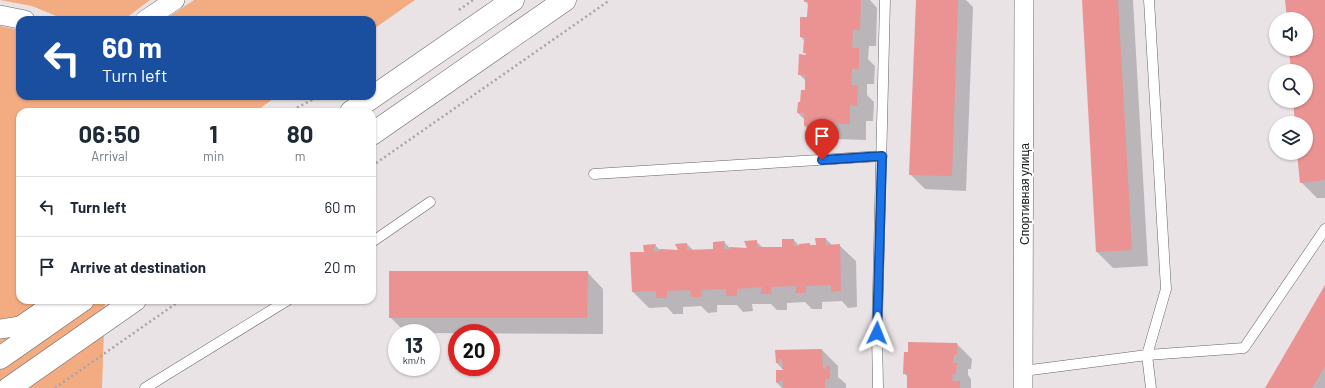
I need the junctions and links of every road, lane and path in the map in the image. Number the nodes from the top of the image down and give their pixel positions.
1 (176, 0) edge
2 (512, 0) edge
3 (565, 0) edge
4 (610, 0) edge
5 (885, 0) edge
6 (1024, 0) edge
7 (1149, 0) edge
8 (0, 15) edge
9 (151, 16) edge
10 (16, 18) edge
11 (376, 95) edge
12 (312, 100) edge
13 (368, 100) edge
14 (296, 108) edge
15 (357, 108) edge
16 (376, 131) edge
17 (882, 156) junction
18 (376, 163) edge
19 (594, 174) dead end
20 (430, 202) dead end
21 (1325, 228) edge
22 (376, 239) edge
23 (52, 304) edge
24 (77, 304) edge
25 (129, 304) edge
26 (175, 304) edge
27 (282, 304) edge
28 (0, 329) edge
29 (1147, 355) junction
30 (0, 358) edge
31 (1023, 379) edge
32 (10, 388) edge
33 (55, 388) edge
34 (145, 388) edge
35 (878, 388) edge
36 (1151, 388) edge

1 - 9 street
2 - 11 street
3 - 16 street
4 - 18 path
5 - 17 lane
6 - 31 street, Спортивная улица
7 - 29 lane
8 - 10 street
12 - 14 path
13 - 15 street
17 - 19 lane
17 - 35 lane
20 - 22 lane
21 - 29 lane
23 - 28 street
24 - 30 street
25 - 32 street
26 - 33 path
27 - 34 lane
29 - 31 lane
29 - 36 lane

